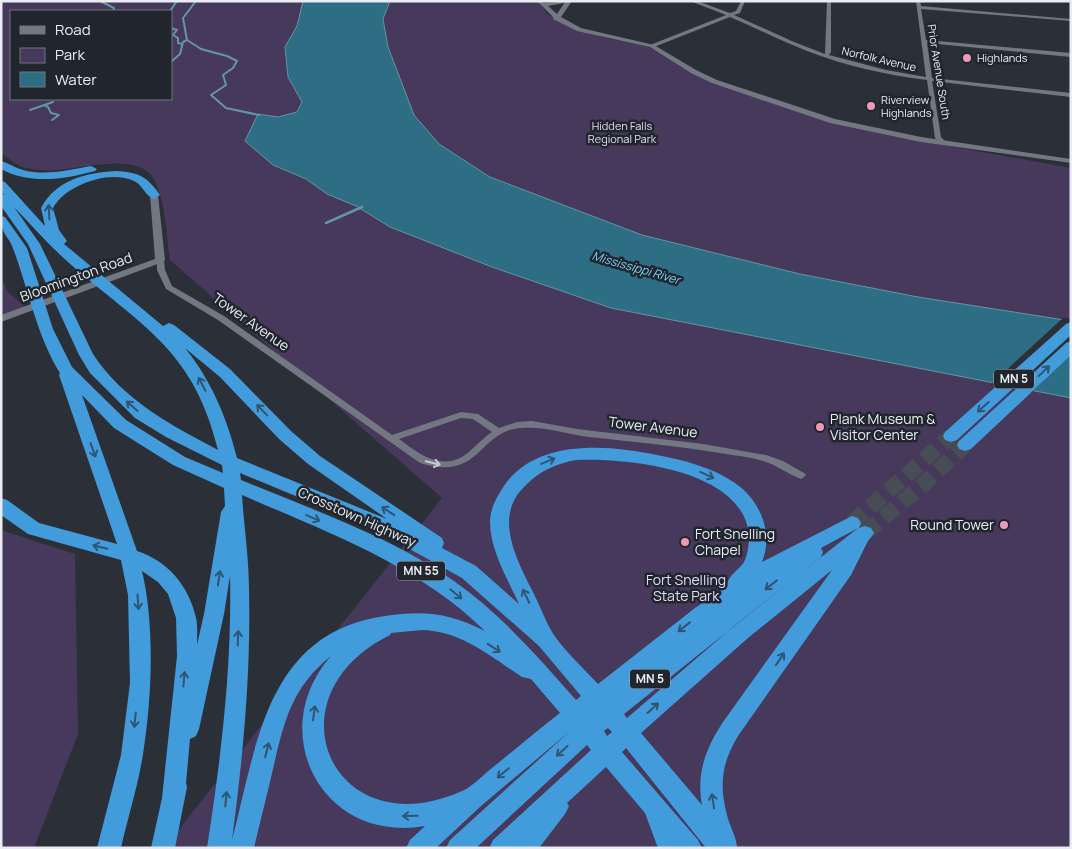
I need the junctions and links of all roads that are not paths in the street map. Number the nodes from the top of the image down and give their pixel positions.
1 (564, 1) edge
2 (569, 1) edge
3 (692, 1) edge
4 (743, 1) edge
5 (830, 1) edge
6 (541, 3) edge
7 (918, 4) edge
8 (732, 15) junction
9 (555, 18) junction
10 (1071, 20) edge
11 (924, 41) junction
12 (652, 46) junction
13 (1071, 54) edge
14 (826, 56) junction
15 (930, 80) junction
16 (1071, 95) edge
17 (945, 144) junction
18 (1001, 152) junction
19 (1071, 161) edge
20 (1, 164) edge
21 (1071, 165) edge
22 (1, 185) edge
23 (154, 195) junction
24 (1, 198) edge
25 (1, 220) edge
26 (1, 234) edge
27 (160, 260) junction
28 (82, 268) junction
29 (34, 292) junction
30 (116, 295) junction
31 (1, 319) edge
32 (1071, 327) edge
33 (1071, 346) edge
34 (66, 370) junction
35 (499, 432) junction
36 (392, 438) junction
37 (801, 475) dead end
38 (233, 498) junction
39 (1, 505) edge
40 (858, 528) junction
41 (469, 572) junction
42 (724, 599) junction
43 (399, 622) junction
44 (546, 640) junction
45 (548, 682) junction
46 (588, 767) junction
47 (658, 769) joint
48 (637, 785) joint
49 (173, 797) junction
50 (473, 798) junction
51 (653, 803) junction
52 (109, 848) edge
53 (162, 848) edge
54 (219, 848) edge
55 (242, 848) edge
56 (418, 848) edge
57 (458, 848) edge
58 (501, 848) edge
59 (524, 848) edge
60 (671, 848) edge
61 (690, 848) edge
62 (721, 848) edge
63 (727, 848) edge

1 - 6 street
2 - 9 street
3 - 8 street, Norfolk Avenue
4 - 8 street
5 - 14 street
6 - 9 street
7 - 10 street
7 - 11 street, Prior Avenue South
8 - 12 street
8 - 14 street, Norfolk Avenue
9 - 12 street
11 - 13 street
11 - 15 street, Prior Avenue South
12 - 17 street
14 - 15 street, Norfolk Avenue
15 - 16 street, Norfolk Avenue
15 - 17 street, Prior Avenue South
17 - 18 street
18 - 19 street
18 - 21 street
20 - 23 highway
22 - 28 highway
23 - 27 street, Tower Avenue
28 -> 23 highway
41 -> 24 highway, Crosstown Highway / MN 55
25 - 29 highway, Crosstown Highway / MN 55
26 - 29 highway
27 - 31 street, Bloomington Road
27 - 36 street, Tower Avenue
28 - 30 highway
29 - 34 highway, Crosstown Highway / MN 55
38 -> 30 highway
41 -> 30 highway
32 -> 33 highway, MN 5
34 -> 45 highway, Crosstown Highway / MN 55
34 -> 52 highway
35 - 36 street
36 -> 35 street, Tower Avenue
35 - 37 street, Tower Avenue
49 -> 38 highway
54 -> 38 highway
49 -> 39 highway
40 - 42 highway
46 -> 40 highway, MN 5
40 -> 57 highway, MN 5
63 -> 40 highway
41 - 44 highway, Crosstown Highway / MN 55
44 -> 42 highway
42 -> 50 highway
43 -> 45 highway
50 -> 43 highway
55 -> 43 highway
44 - 47 highway, Crosstown Highway / MN 55
45 - 48 highway, Crosstown Highway / MN 55
46 - 58 highway, MN 5
46 - 59 highway
47 - 62 highway, Crosstown Highway / MN 55
48 - 51 highway, Crosstown Highway / MN 55
49 - 53 highway
50 - 56 highway
51 - 60 highway
51 - 61 highway, Crosstown Highway / MN 55

